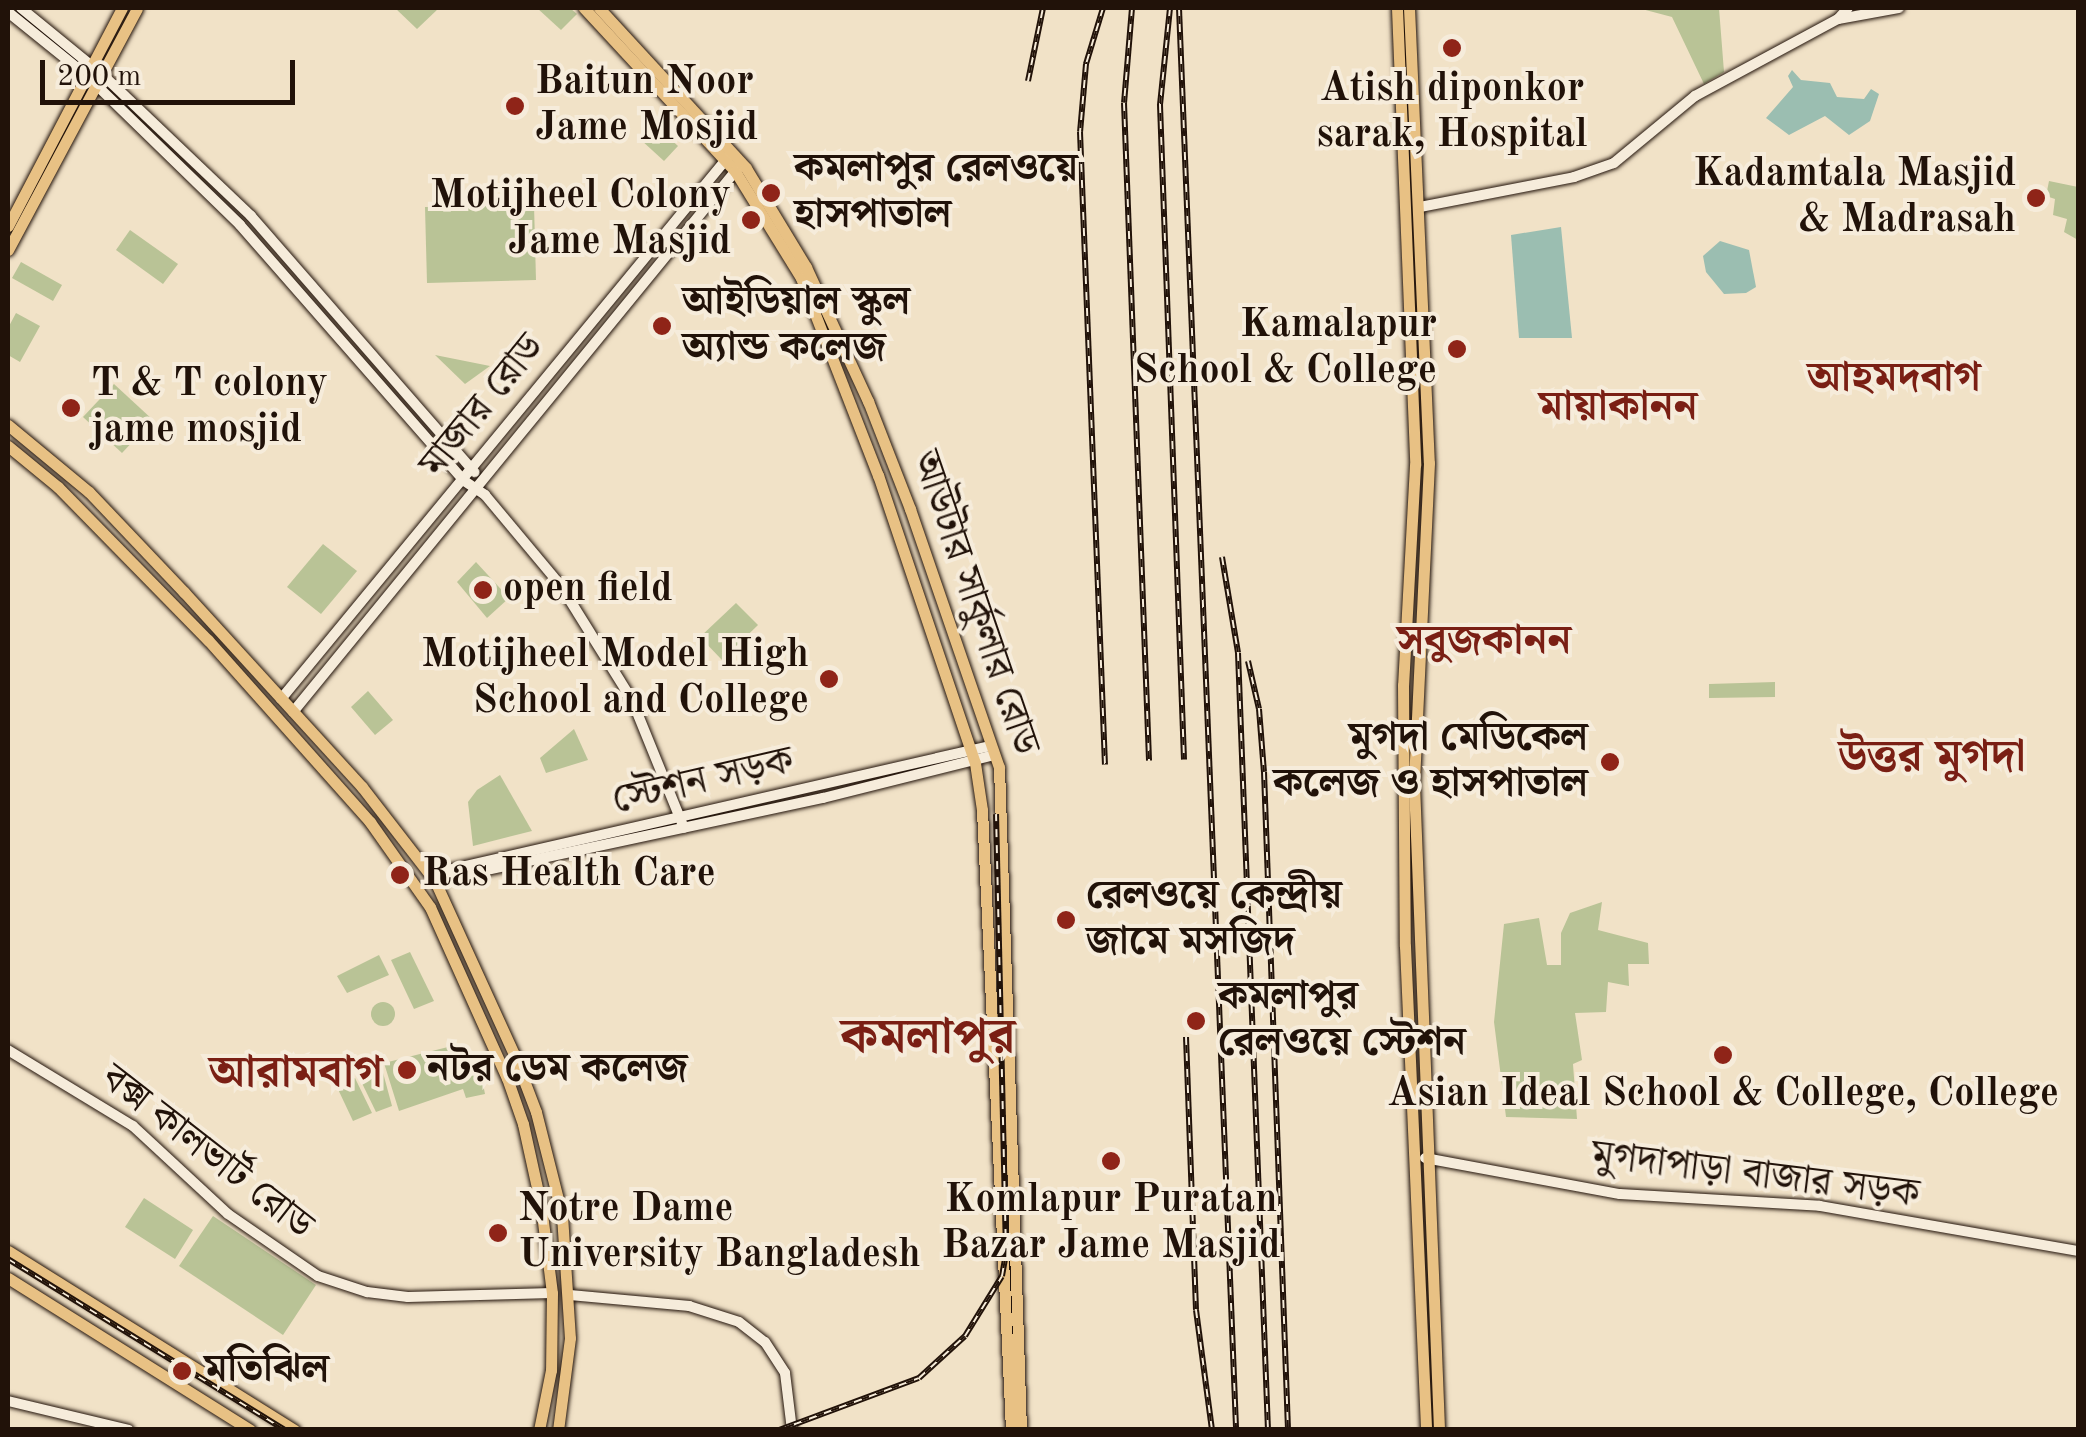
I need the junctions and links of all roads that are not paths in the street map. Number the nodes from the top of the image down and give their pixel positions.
1 (21, 8) edge
2 (122, 8) edge
3 (137, 8) edge
4 (584, 8) edge
5 (599, 8) edge
6 (1397, 8) edge
7 (1408, 8) edge
8 (1848, 8) edge
9 (1899, 8) edge
10 (8, 12) edge
11 (1838, 19) junction
12 (88, 70) junction
13 (100, 81) junction
14 (734, 162) junction
15 (1413, 208) junction
16 (8, 226) edge
17 (8, 250) edge
18 (8, 425) edge
19 (8, 446) edge
20 (472, 470) junction
21 (463, 480) junction
22 (476, 484) junction
23 (281, 699) junction
24 (268, 711) junction
25 (293, 712) junction
26 (281, 724) junction
27 (992, 751) junction
28 (973, 758) junction
29 (682, 823) junction
30 (432, 878) junction
31 (418, 886) junction
32 (1411, 919) junction
33 (8, 1050) edge
34 (1425, 1158) junction
35 (8, 1250) edge
36 (2078, 1251) edge
37 (8, 1278) edge
38 (552, 1292) junction
39 (570, 1295) junction
40 (8, 1401) edge
41 (129, 1430) edge
42 (250, 1430) edge
43 (295, 1430) edge
44 (538, 1430) edge
45 (558, 1430) edge
46 (792, 1430) edge
47 (1011, 1430) edge
48 (1021, 1430) edge
49 (1426, 1430) edge
50 (1438, 1430) edge

1 - 12 main road
2 - 12 main road
3 - 13 main road
4 - 14 main road, আউটার সার্কুলার রোড
5 - 14 main road, আউটার সার্কুলার রোড
6 - 15 main road
7 - 15 main road
8 - 11 main road
9 - 11 main road
10 - 12 main road
11 - 15 main road
12 - 13 main road
12 - 16 main road
13 - 17 main road
13 - 20 main road
13 - 21 main road
14 - 20 main road, মাজার রোড
14 - 22 main road, মাজার রোড
14 - 27 main road, আউটার সার্কুলার রোড
14 - 28 main road, আউটার সার্কুলার রোড
15 - 32 main road
18 - 23 main road
19 - 24 main road
20 - 21 main road, মাজার রোড
20 - 22 main road
21 - 22 main road
21 - 23 main road, মাজার রোড
22 - 25 main road, মাজার রোড
22 - 29 main road
23 - 24 main road
23 - 25 main road
24 - 26 main road
25 - 26 main road
25 - 30 main road
26 - 31 main road
27 - 28 main road, স্টেশন সড়ক
27 - 48 main road, আউটার সার্কুলার রোড
28 - 29 main road, স্টেশন সড়ক
28 - 47 main road, আউটার সার্কুলার রোড
29 - 30 main road, স্টেশন সড়ক
30 - 31 main road
30 - 39 main road
31 - 38 main road
32 - 34 main road
32 - 49 main road
33 - 38 main road, বক্স কালভার্ট রোড
34 - 36 main road, মুগদাপাড়া বাজার সড়ক
34 - 50 main road
35 - 43 main road
37 - 42 main road
38 - 44 main road
39 - 45 main road
39 - 46 main road
40 - 41 main road

